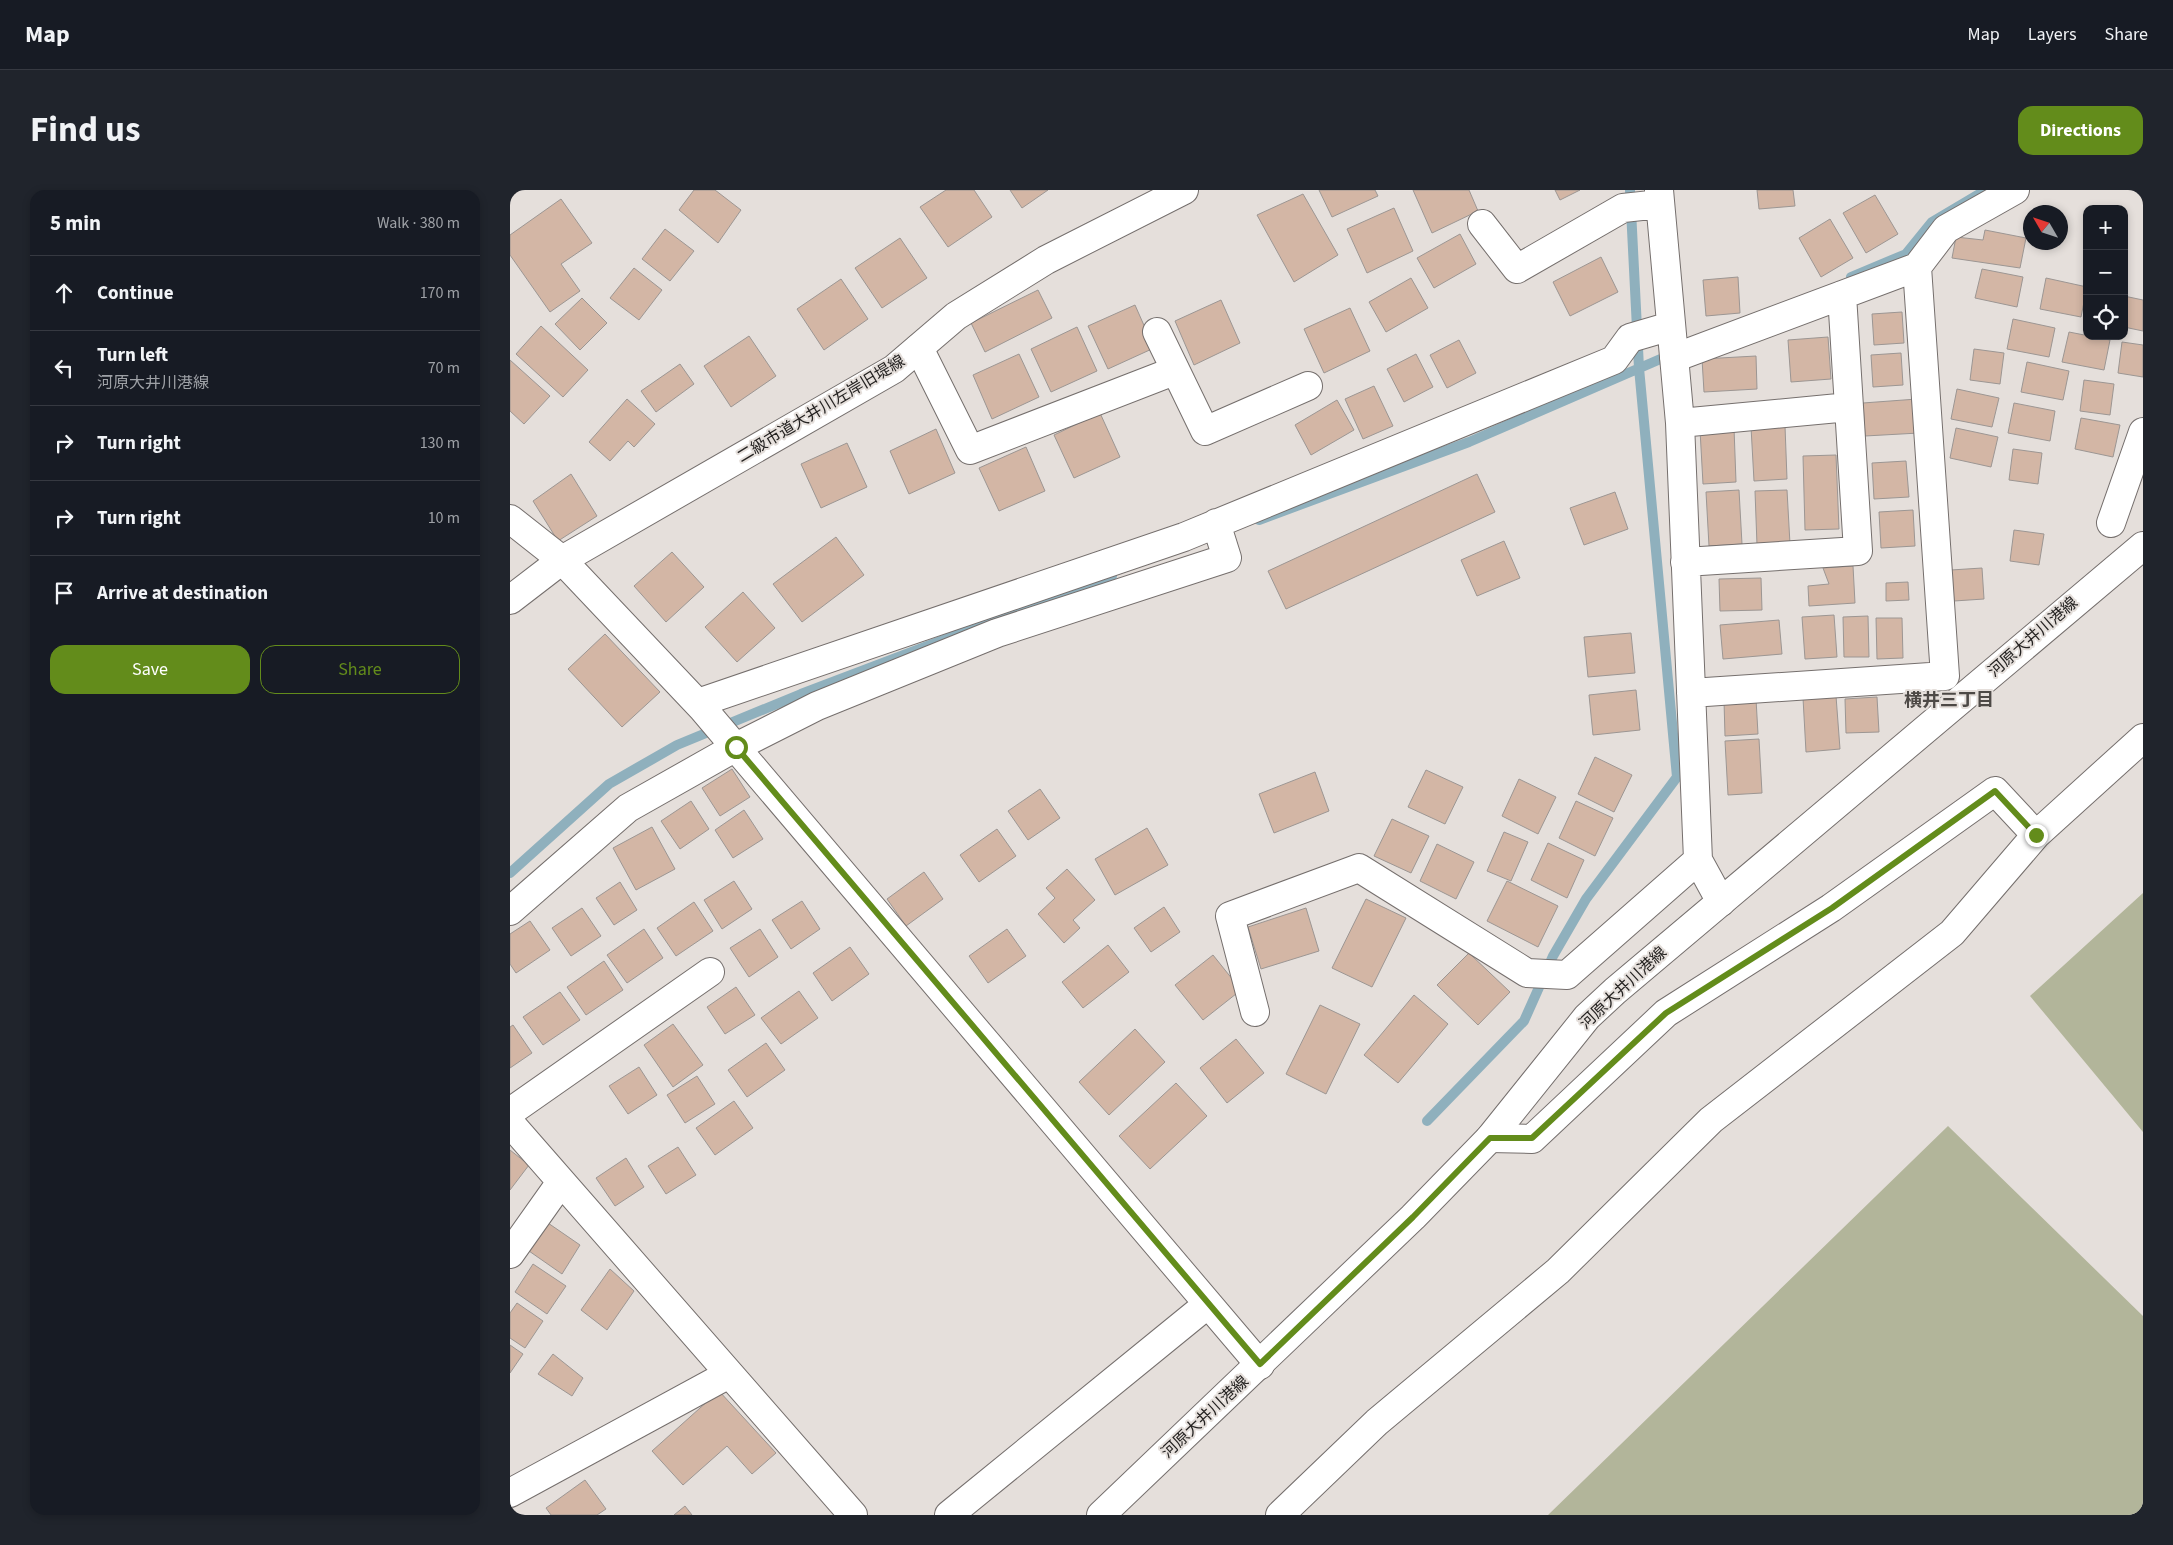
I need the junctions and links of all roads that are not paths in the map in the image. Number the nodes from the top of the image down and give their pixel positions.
1 (1184, 190) edge
2 (2015, 190) edge
3 (1660, 197) edge
4 (1482, 224) dead end
5 (1917, 267) junction
6 (1842, 295) junction
7 (1671, 326) junction
8 (1157, 332) dead end
9 (919, 348) junction
10 (1674, 358) junction
11 (1174, 372) junction
12 (1308, 386) dead end
13 (1849, 407) junction
14 (1680, 424) junction
15 (2143, 432) edge
16 (510, 519) edge
17 (1216, 523) junction
18 (2111, 523) dead end
19 (2143, 546) edge
20 (562, 560) junction
21 (1685, 562) junction
22 (510, 600) edge
23 (906, 631) junction
24 (920, 664) junction
25 (1691, 693) junction
26 (701, 706) junction
27 (2143, 738) edge
28 (736, 747) junction
29 (2036, 835) junction
30 (1698, 860) junction
31 (1721, 902) junction
32 (510, 910) edge
33 (710, 972) dead end
34 (1255, 1012) dead end
35 (510, 1112) edge
36 (510, 1123) edge
37 (1490, 1138) junction
38 (562, 1182) junction
39 (510, 1254) edge
40 (1208, 1304) junction
41 (1260, 1364) junction
42 (729, 1374) junction
43 (510, 1493) edge
44 (853, 1515) edge
45 (949, 1515) edge
46 (1101, 1515) edge
47 (1280, 1515) edge

1 - 9 street, 二級市道大井川左岸旧堤線
2 - 5 street
3 - 4 street
3 - 7 street
5 - 6 street
5 - 25 street
6 - 10 street
6 - 13 street
7 - 10 street
7 - 17 street
8 - 11 street
9 - 11 street
9 - 20 street, 二級市道大井川左岸旧堤線
10 - 14 street
11 - 12 street
13 - 14 street
13 - 21 street
14 - 21 street
15 - 18 street
16 - 20 street
17 - 23 street
17 - 24 street
19 - 31 street, 河原大井川港線
20 - 22 street, 二級市道大井川左岸旧堤線
20 - 26 street
21 - 25 street
23 - 24 street
23 - 26 street
24 - 28 street
25 - 30 street
26 - 28 street
27 - 29 street
28 - 32 street
28 - 40 street
29 - 37 street
29 - 47 street
30 - 31 street
30 - 34 street
31 - 37 street, 河原大井川港線
33 - 35 street
36 - 38 street
37 - 41 street, 河原大井川港線
38 - 39 street
38 - 42 street
40 - 41 street
40 - 45 street
41 - 46 street, 河原大井川港線
42 - 43 street
42 - 44 street

